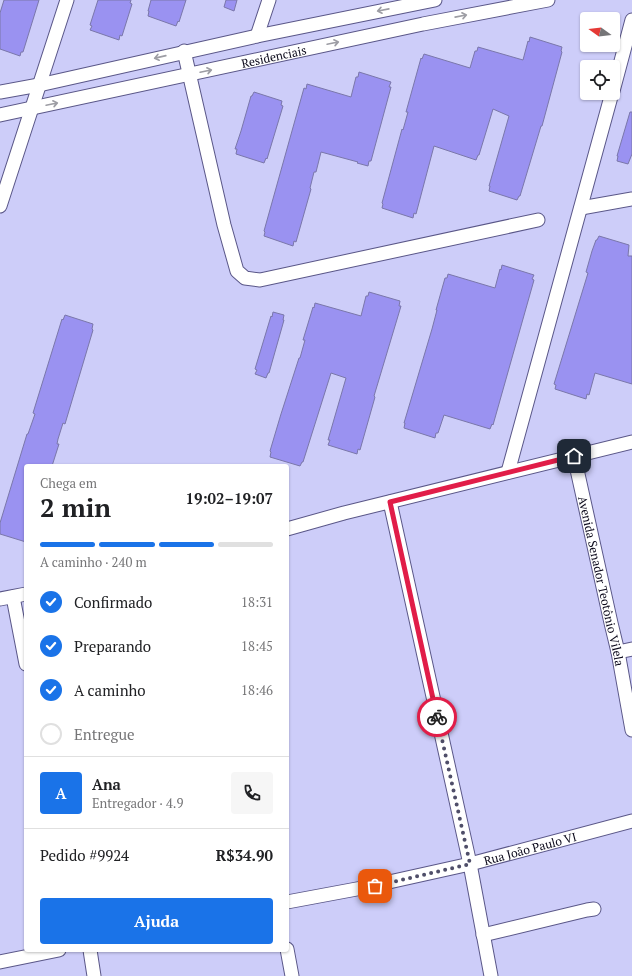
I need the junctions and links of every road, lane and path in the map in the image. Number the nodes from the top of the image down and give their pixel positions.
1 (67, 0) edge
2 (269, 0) edge
3 (435, 0) edge
4 (548, 0) edge
5 (418, 3) junction
6 (632, 20) edge
7 (423, 24) junction
8 (257, 36) junction
9 (184, 51) junction
10 (620, 65) edge
11 (189, 74) junction
12 (40, 85) junction
13 (0, 92) edge
14 (611, 100) edge
15 (32, 109) junction
16 (0, 115) edge
17 (632, 199) edge
18 (0, 206) edge
19 (581, 208) junction
20 (538, 220) dead end
21 (632, 442) edge
22 (574, 456) junction
23 (508, 472) junction
24 (390, 502) junction
25 (289, 528) edge
26 (20, 595) edge
27 (0, 599) edge
28 (24, 641) edge
29 (632, 649) edge
30 (618, 652) junction
31 (631, 721) edge
32 (632, 821) edge
33 (470, 864) junction
34 (289, 902) edge
35 (594, 909) dead end
36 (483, 935) junction
37 (49, 952) edge
38 (90, 952) edge
39 (288, 952) edge
40 (0, 962) edge
41 (94, 976) edge
42 (292, 976) edge
43 (491, 976) edge

1 - 12 street
2 - 8 street
3 - 5 street, Residenciais
7 -> 4 street, Residenciais
5 - 7 street
5 -> 8 street, Residenciais
6 - 10 street
11 -> 7 street, Residenciais
8 - 9 street, Residenciais
9 - 11 street
9 -> 12 street, Residenciais
15 -> 11 street, Residenciais
11 - 20 street
12 - 13 street, Residenciais
12 - 15 street
14 - 19 street
15 - 16 street, Residenciais
15 - 18 street
17 - 19 street
19 - 23 street
21 - 22 street
22 - 23 street
22 - 30 street, Avenida Senador Teotônio Vilela
23 - 24 street
24 - 25 street
24 - 33 street
26 - 27 street
26 - 28 street
29 - 30 street
30 - 31 street, Avenida Senador Teotônio Vilela
32 - 33 street, Rua João Paulo VI
33 - 34 street, Rua João Paulo VI
33 - 36 street
35 - 36 street
36 - 43 street
37 - 40 street
38 - 41 street
39 - 42 street

